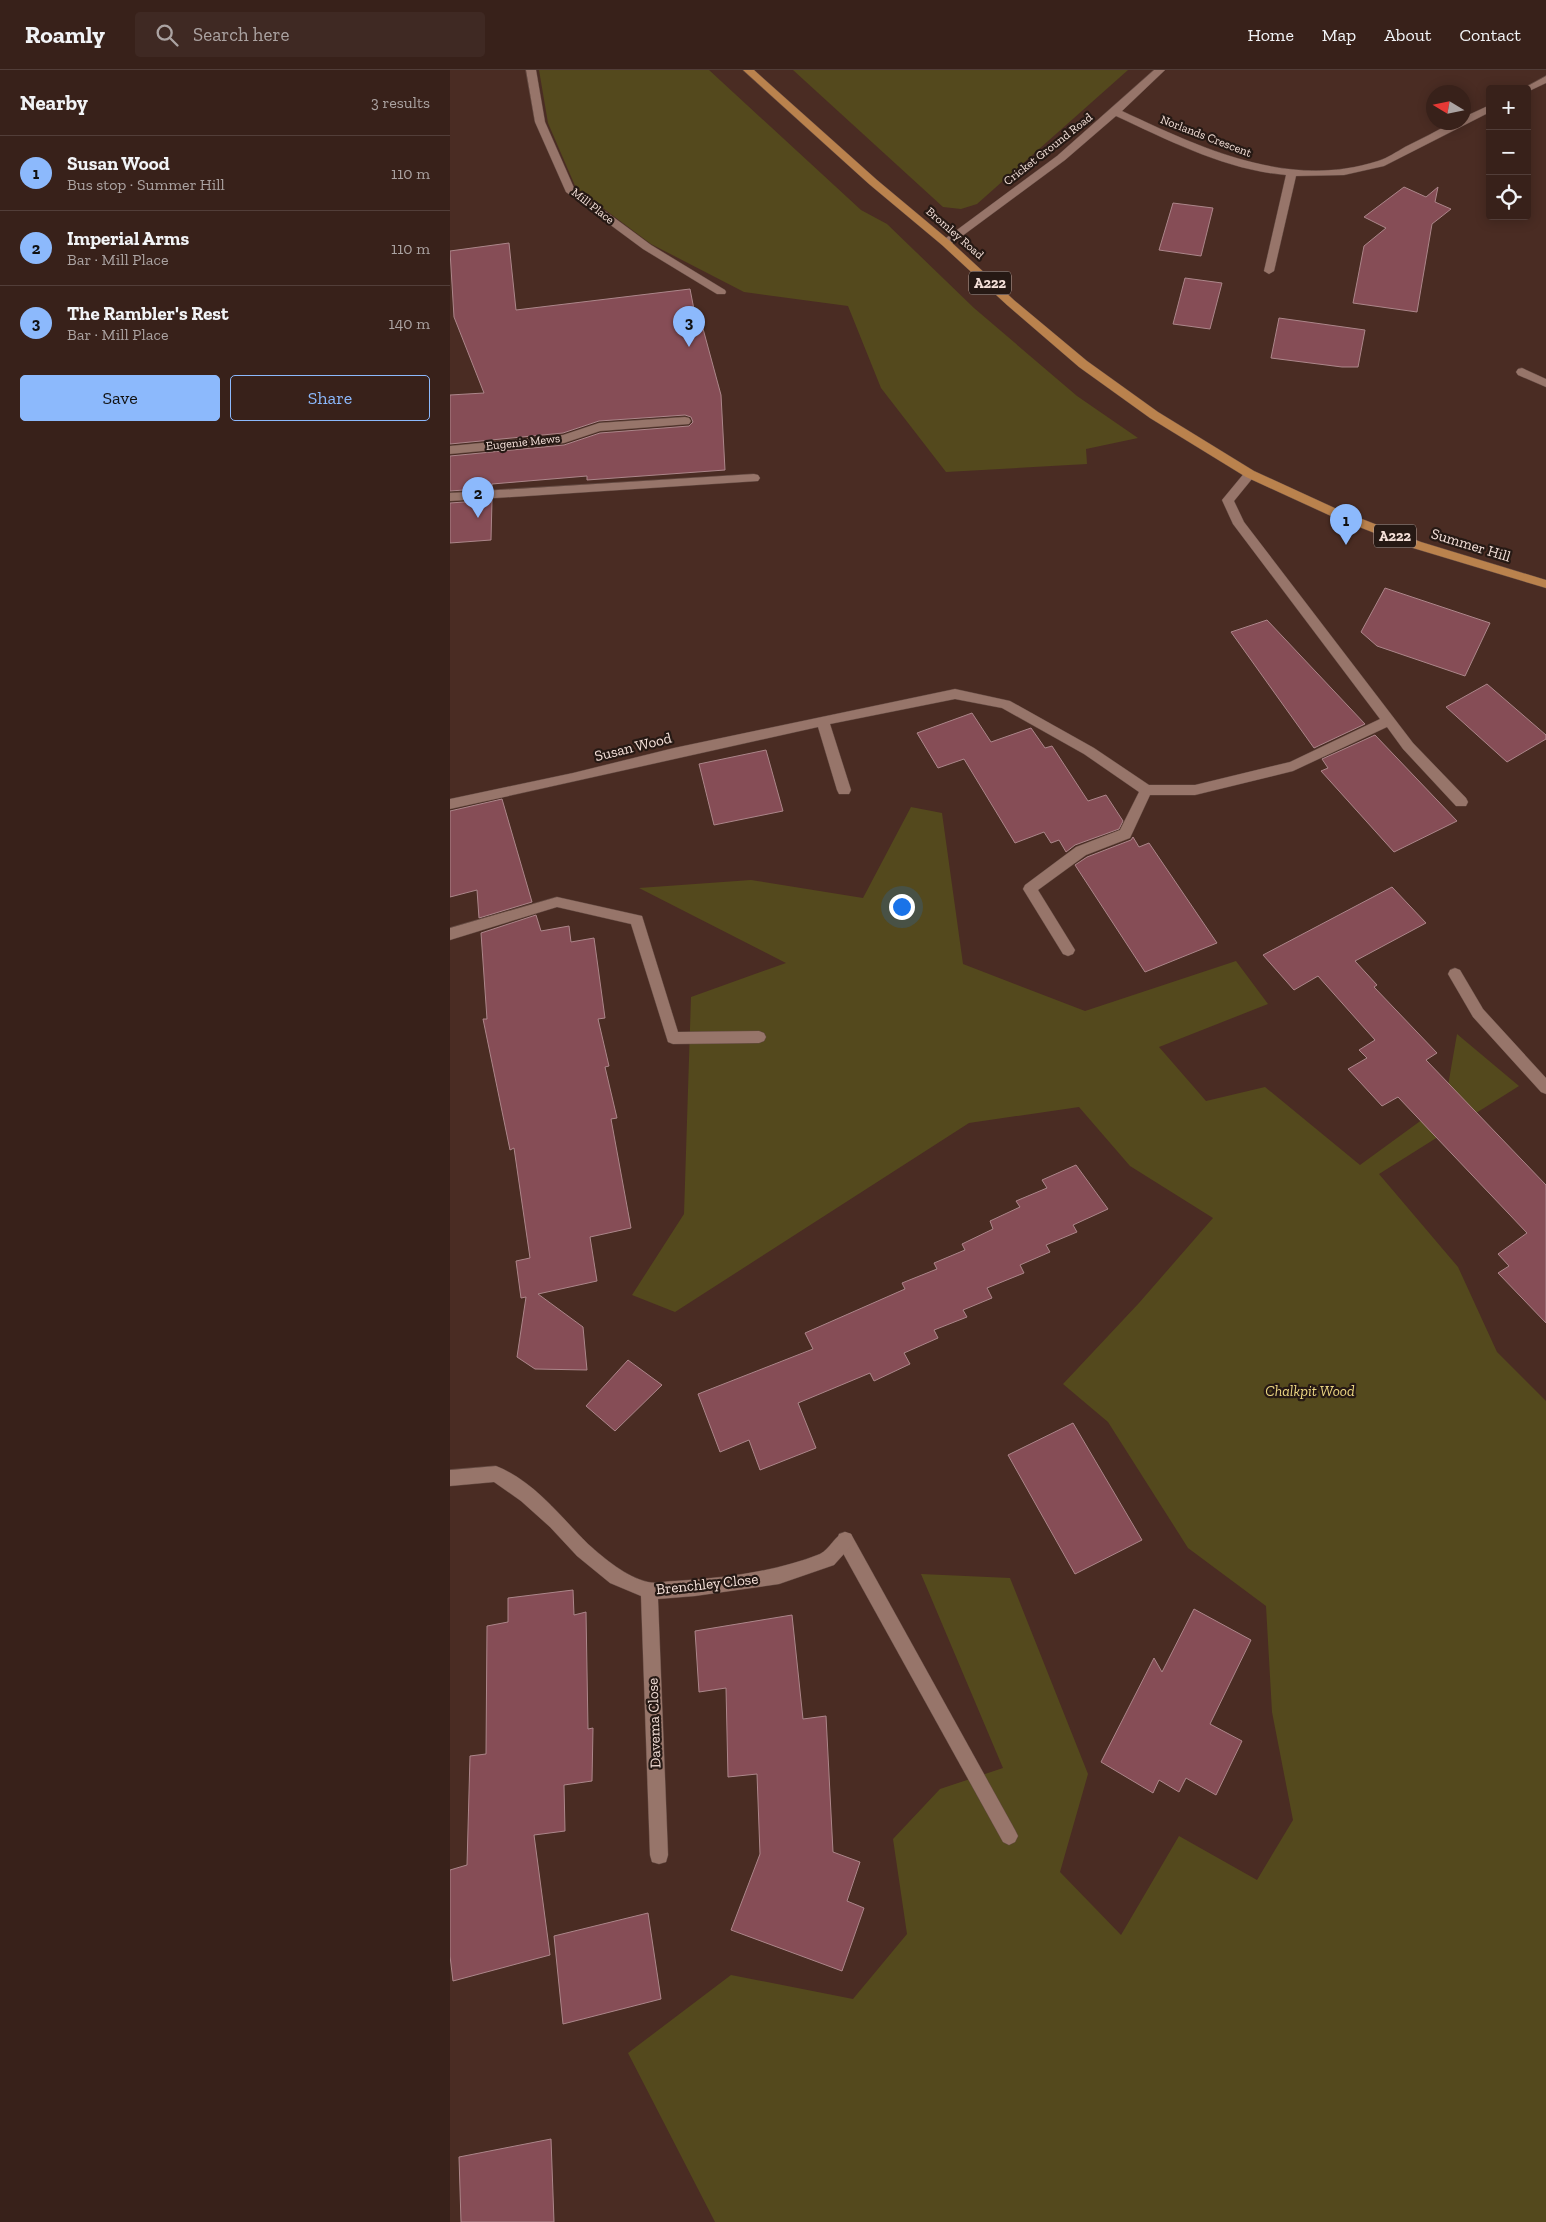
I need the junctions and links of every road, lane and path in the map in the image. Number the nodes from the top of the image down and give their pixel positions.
1 (531, 70) edge
2 (748, 70) edge
3 (1160, 70) edge
4 (1546, 79) edge
5 (1531, 87) edge
6 (1486, 110) edge
7 (1115, 112) junction
8 (1471, 118) edge
9 (1447, 130) edge
10 (1292, 174) junction
11 (946, 243) junction
12 (1269, 271) dead end
13 (721, 292) dead end
14 (1522, 372) dead end
15 (1546, 383) edge
16 (685, 421) dead end
17 (450, 450) edge
18 (1250, 474) junction
19 (754, 478) dead end
20 (450, 497) edge
21 (1546, 584) edge
22 (824, 721) junction
23 (1388, 721) junction
24 (844, 790) dead end
25 (1146, 790) junction
26 (1461, 802) dead end
27 (450, 804) edge
28 (450, 934) edge
29 (1068, 950) dead end
30 (1455, 974) dead end
31 (759, 1037) dead end
32 (1546, 1088) edge
33 (450, 1478) edge
34 (648, 1591) junction
35 (1009, 1836) dead end
36 (659, 1855) dead end

1 - 13 street, Mill Place
2 - 11 main road, Bromley Road / A222
3 - 7 street, Cricket Ground Road
4 - 5 street
6 - 8 street, Norlands Crescent
7 - 10 street, Norlands Crescent
7 - 11 street, Cricket Ground Road
9 - 10 street, Norlands Crescent
10 - 12 street
11 - 18 main road, Bromley Road / A222
14 - 15 street
16 - 17 street, Eugenie Mews
18 - 21 main road, Summer Hill / A222
18 - 23 street
19 - 20 street
22 - 24 street
22 - 25 street, Susan Wood
22 - 27 street, Susan Wood
23 - 25 street
23 - 26 street
25 - 29 street
28 - 31 street
30 - 32 street
33 - 34 street, Brenchley Close
34 - 35 street, Brenchley Close
34 - 36 street, Davema Close

